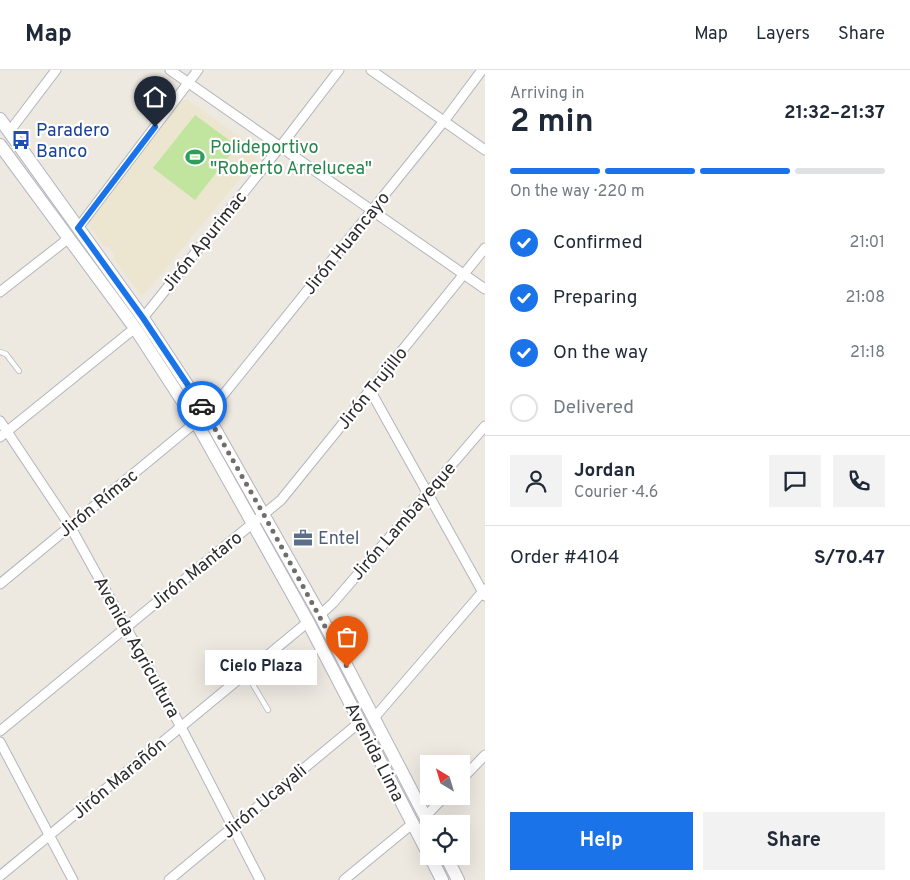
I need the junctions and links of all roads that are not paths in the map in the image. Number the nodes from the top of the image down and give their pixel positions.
1 (56, 70) edge
2 (170, 70) edge
3 (198, 70) edge
4 (339, 70) edge
5 (371, 70) edge
6 (482, 70) edge
7 (188, 83) junction
8 (0, 120) edge
9 (444, 121) junction
10 (9, 132) junction
11 (0, 146) edge
12 (280, 147) junction
13 (485, 150) edge
14 (372, 211) junction
15 (78, 228) junction
16 (69, 238) junction
17 (485, 248) edge
18 (464, 274) junction
19 (485, 289) edge
20 (0, 292) edge
21 (139, 323) junction
22 (0, 352) edge
23 (19, 371) dead end
24 (370, 390) junction
25 (208, 415) junction
26 (0, 421) edge
27 (196, 422) junction
28 (485, 426) edge
29 (4, 434) edge
30 (426, 494) junction
31 (264, 515) junction
32 (253, 523) junction
33 (70, 526) junction
34 (0, 584) edge
35 (484, 592) edge
36 (320, 615) junction
37 (308, 622) junction
38 (126, 628) junction
39 (246, 673) junction
40 (268, 710) dead end
41 (374, 718) junction
42 (360, 722) junction
43 (181, 727) junction
44 (0, 731) edge
45 (0, 742) edge
46 (485, 755) edge
47 (470, 771) edge
48 (424, 815) edge
49 (412, 824) junction
50 (233, 827) junction
51 (50, 836) junction
52 (420, 839) edge
53 (434, 865) edge
54 (450, 865) edge
55 (0, 876) edge
56 (74, 880) edge
57 (169, 880) edge
58 (260, 880) edge
59 (344, 880) edge
60 (442, 880) edge
61 (458, 880) edge

1 - 10 street
2 - 7 street
3 - 7 street
4 - 12 street, Jirón Apurimac
5 - 9 street
6 - 9 street, Jirón Huancayo
7 - 12 street
7 - 15 street
8 - 10 main road, Avenida Lima
9 - 13 street
9 - 14 street, Jirón Huancayo
10 - 15 main road, Avenida Lima
11 - 16 main road, Avenida Lima
12 - 14 street
12 - 21 street, Jirón Apurimac
14 - 18 street
14 - 25 street, Jirón Huancayo
15 - 21 main road, Avenida Lima
16 - 20 street
16 - 21 main road, Avenida Lima
17 - 18 street, Jirón Trujillo
18 - 19 street
18 - 24 street, Jirón Trujillo
21 - 25 main road, Avenida Lima
21 - 27 main road, Avenida Lima
21 - 29 street, Jirón Apurimac
22 - 23 lane
24 - 30 street
24 - 31 street, Jirón Trujillo
25 - 31 main road, Avenida Lima
26 - 29 street, Avenida Agricultura
27 - 32 main road, Avenida Lima
27 - 33 street, Jirón Rímac
28 - 30 street, Jirón Lambayeque
29 - 33 street, Avenida Agricultura
30 - 35 street
30 - 36 street, Jirón Lambayeque
31 - 32 street, Jirón Trujillo
31 - 36 main road, Avenida Lima
32 - 37 main road, Avenida Lima
32 - 38 street, Jirón Mantaro
33 - 34 street, Jirón Rímac
33 - 38 street, Avenida Agricultura
35 - 41 street
36 - 41 main road, Avenida Lima
37 - 39 street, Jirón Marañón
37 - 42 main road, Avenida Lima
38 - 43 street, Avenida Agricultura
38 - 44 street, Jirón Mantaro
39 - 40 lane
39 - 43 street, Jirón Marañón
41 - 48 main road, Avenida Lima
42 - 49 main road, Avenida Lima
42 - 50 street, Jirón Ucayali
43 - 50 street, Avenida Agricultura
43 - 51 street, Jirón Marañón
45 - 51 street
46 - 47 street
49 - 52 main road, Avenida Lima
49 - 59 street
50 - 57 street, Jirón Ucayali
50 - 58 street, Avenida Agricultura
51 - 55 street, Jirón Marañón
51 - 56 street
53 - 60 main road, Avenida Lima
54 - 61 main road

